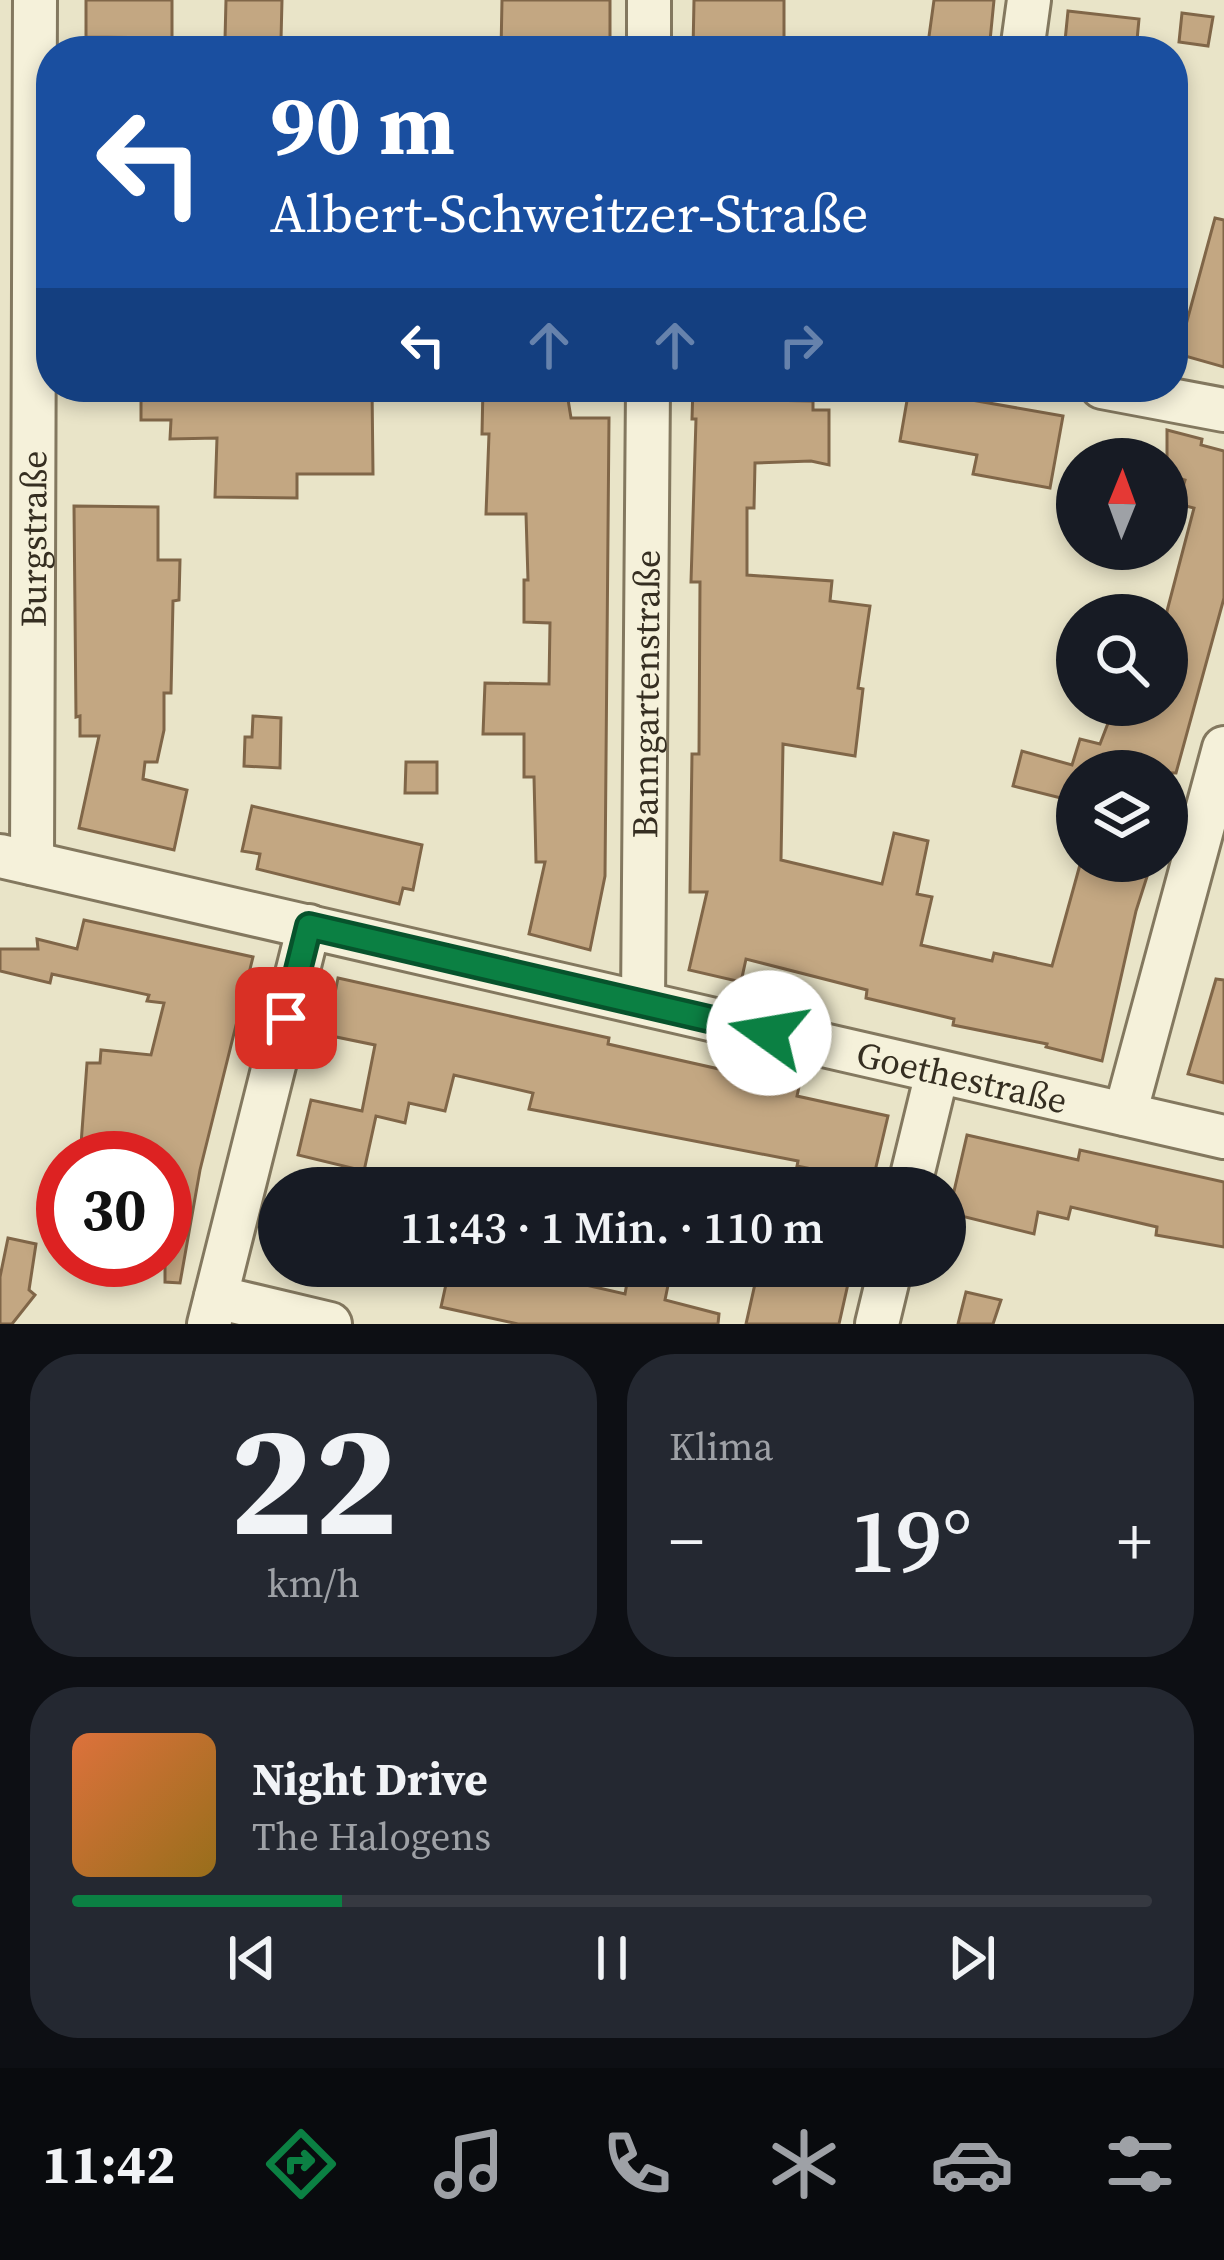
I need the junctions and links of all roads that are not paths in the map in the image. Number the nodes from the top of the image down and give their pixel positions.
1 (35, 0) edge
2 (649, 0) edge
3 (1028, 0) edge
4 (649, 36) edge
5 (1024, 36) edge
6 (17, 91) edge
7 (36, 237) edge
8 (39, 402) edge
9 (648, 402) edge
10 (1182, 402) edge
11 (1224, 410) edge
12 (1224, 748) edge
13 (16, 859) edge
14 (309, 926) junction
15 (643, 1003) junction
16 (937, 1072) junction
17 (1125, 1114) junction
18 (1224, 1137) edge
19 (914, 1167) edge
20 (886, 1287) edge
21 (213, 1310) edge
22 (330, 1324) edge
23 (877, 1324) edge

1 - 6 street, Burgstraße
2 - 4 street
3 - 5 street
6 - 7 street, Burgstraße
8 - 13 street, Burgstraße
9 - 15 street, Banngartenstraße
10 - 11 street
12 - 17 street
13 - 14 street, Goethestraße
14 - 15 street, Goethestraße
14 - 21 street
15 - 16 street, Goethestraße
16 - 17 street, Goethestraße
16 - 19 street
17 - 18 street, Goethestraße
20 - 23 street
21 - 22 street

